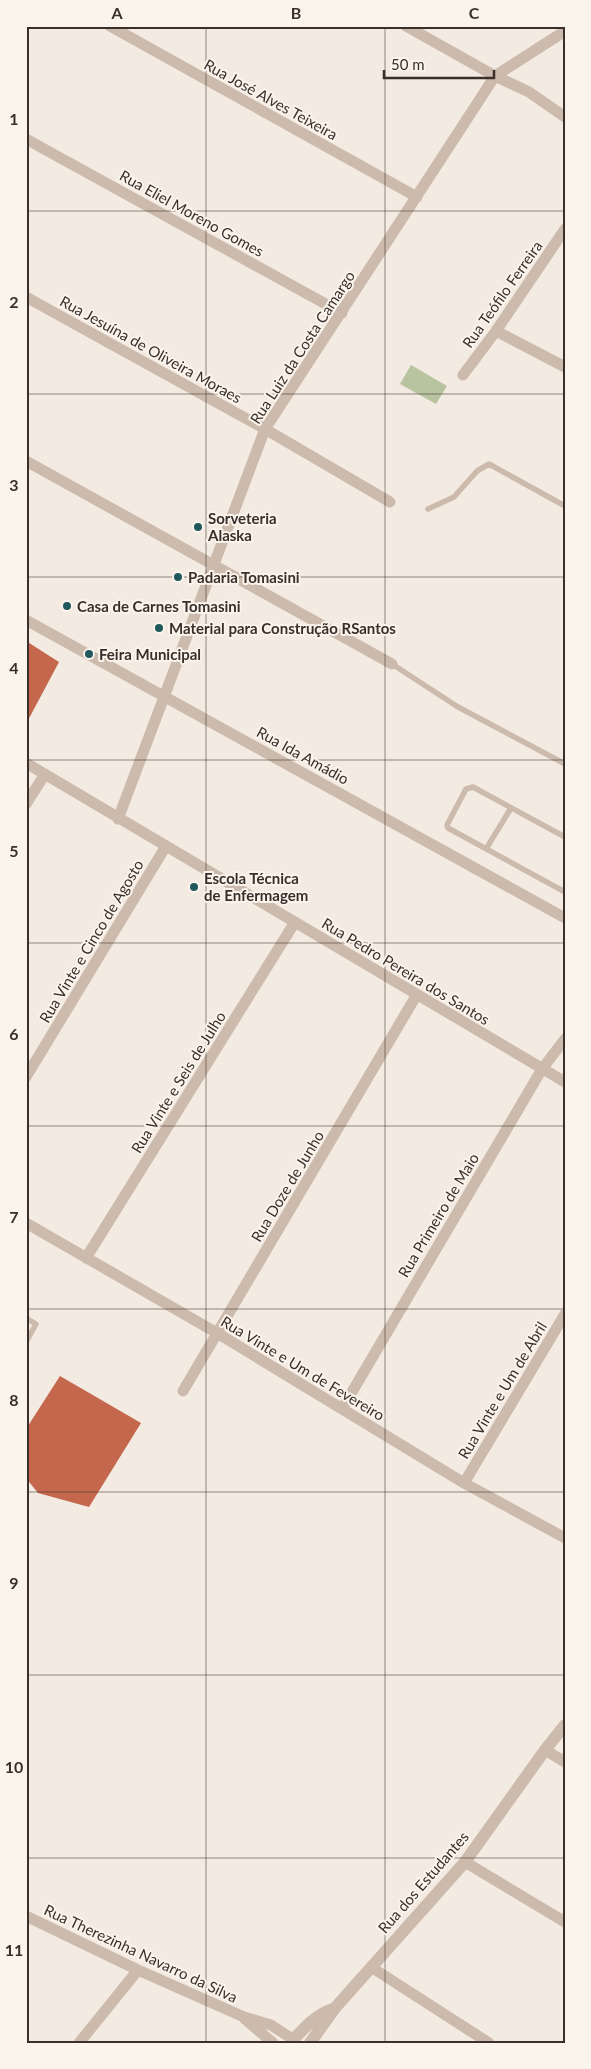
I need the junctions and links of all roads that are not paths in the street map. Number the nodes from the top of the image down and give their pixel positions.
1 (110, 26) edge
2 (406, 26) edge
3 (565, 32) edge
4 (495, 76) junction
5 (565, 117) edge
6 (26, 139) edge
7 (417, 197) junction
8 (565, 230) edge
9 (26, 297) edge
10 (342, 313) junction
11 (496, 331) junction
12 (565, 366) edge
13 (463, 375) dead end
14 (265, 429) junction
15 (26, 461) edge
16 (390, 502) dead end
17 (565, 506) edge
18 (428, 509) dead end
19 (216, 565) junction
20 (26, 620) edge
21 (392, 664) joint
22 (166, 695) junction
23 (26, 763) edge
24 (565, 764) edge
25 (45, 774) junction
26 (26, 804) edge
27 (510, 808) junction
28 (118, 819) junction
29 (565, 837) edge
30 (166, 846) junction
31 (486, 849) junction
32 (565, 892) edge
33 (565, 918) edge
34 (295, 922) junction
35 (416, 996) junction
36 (565, 1040) edge
37 (542, 1069) junction
38 (26, 1077) edge
39 (565, 1082) edge
40 (26, 1223) edge
41 (86, 1258) junction
42 (565, 1314) edge
43 (26, 1318) edge
44 (217, 1332) junction
45 (26, 1342) edge
46 (183, 1391) dead end
47 (342, 1408) junction
48 (464, 1483) junction
49 (565, 1538) edge
50 (565, 1725) edge
51 (544, 1750) junction
52 (565, 1762) edge
53 (465, 1862) junction
54 (26, 1916) edge
55 (565, 1922) edge
56 (371, 1967) junction
57 (138, 1970) junction
58 (335, 2008) junction
59 (244, 2017) junction
60 (292, 2041) edge
61 (79, 2043) edge
62 (273, 2043) edge
63 (310, 2043) edge
64 (489, 2043) edge

1 - 7 street, Rua José Alves Teixeira
2 - 4 street
3 - 4 street, Rua Luiz da Costa Camargo
4 - 5 street
4 - 7 street, Rua Luiz da Costa Camargo
6 - 10 street, Rua Eliel Moreno Gomes
7 - 10 street, Rua Luiz da Costa Camargo
8 - 11 street, Rua Teófilo Ferreira
9 - 14 street, Rua Jesuína de Oliveira Moraes
10 - 14 street, Rua Luiz da Costa Camargo
11 - 12 street
11 - 13 street, Rua Teófilo Ferreira
14 - 16 street, Rua Jesuína de Oliveira Moraes
14 - 19 street, Rua Luiz da Costa Camargo
15 - 19 street
17 - 18 lane
19 - 21 street
19 - 22 street, Rua Luiz da Costa Camargo
20 - 22 street, Rua Ida Amádio
21 - 24 lane
22 - 28 street, Rua Luiz da Costa Camargo
22 - 33 street, Rua Ida Amádio
23 - 25 street, Rua Pedro Pereira dos Santos
25 - 26 street
25 - 28 street, Rua Pedro Pereira dos Santos
27 - 29 lane
27 - 31 lane
27 - 31 lane
28 - 30 street, Rua Pedro Pereira dos Santos
30 - 34 street, Rua Pedro Pereira dos Santos
30 - 38 street, Rua Vinte e Cinco de Agosto
31 - 32 lane
34 - 35 street, Rua Pedro Pereira dos Santos
34 - 41 street, Rua Vinte e Seis de Julho
35 - 37 street, Rua Pedro Pereira dos Santos
35 - 44 street, Rua Doze de Junho
36 - 37 street, Rua Primeiro de Maio
37 - 39 street, Rua Pedro Pereira dos Santos
37 - 47 street, Rua Primeiro de Maio
40 - 41 street, Rua Vinte e Um de Fevereiro
41 - 44 street, Rua Vinte e Um de Fevereiro
42 - 48 street, Rua Vinte e Um de Abril
43 - 45 lane
44 - 46 street, Rua Doze de Junho
44 - 47 street, Rua Vinte e Um de Fevereiro
47 - 48 street, Rua Vinte e Um de Fevereiro
48 - 49 street, Rua Vinte e Um de Fevereiro
50 - 51 street, Rua dos Estudantes
51 - 52 street
51 - 53 street, Rua dos Estudantes
53 - 55 street
53 - 56 street, Rua dos Estudantes
54 - 57 street, Rua Therezinha Navarro da Silva
56 - 58 street, Rua dos Estudantes
56 - 64 street
57 - 59 street, Rua Therezinha Navarro da Silva
57 - 61 street
58 - 60 street, Rua dos Estudantes
58 - 63 street, Rua dos Estudantes
59 - 60 street, Rua Therezinha Navarro da Silva
59 - 62 street, Rua Therezinha Navarro da Silva

